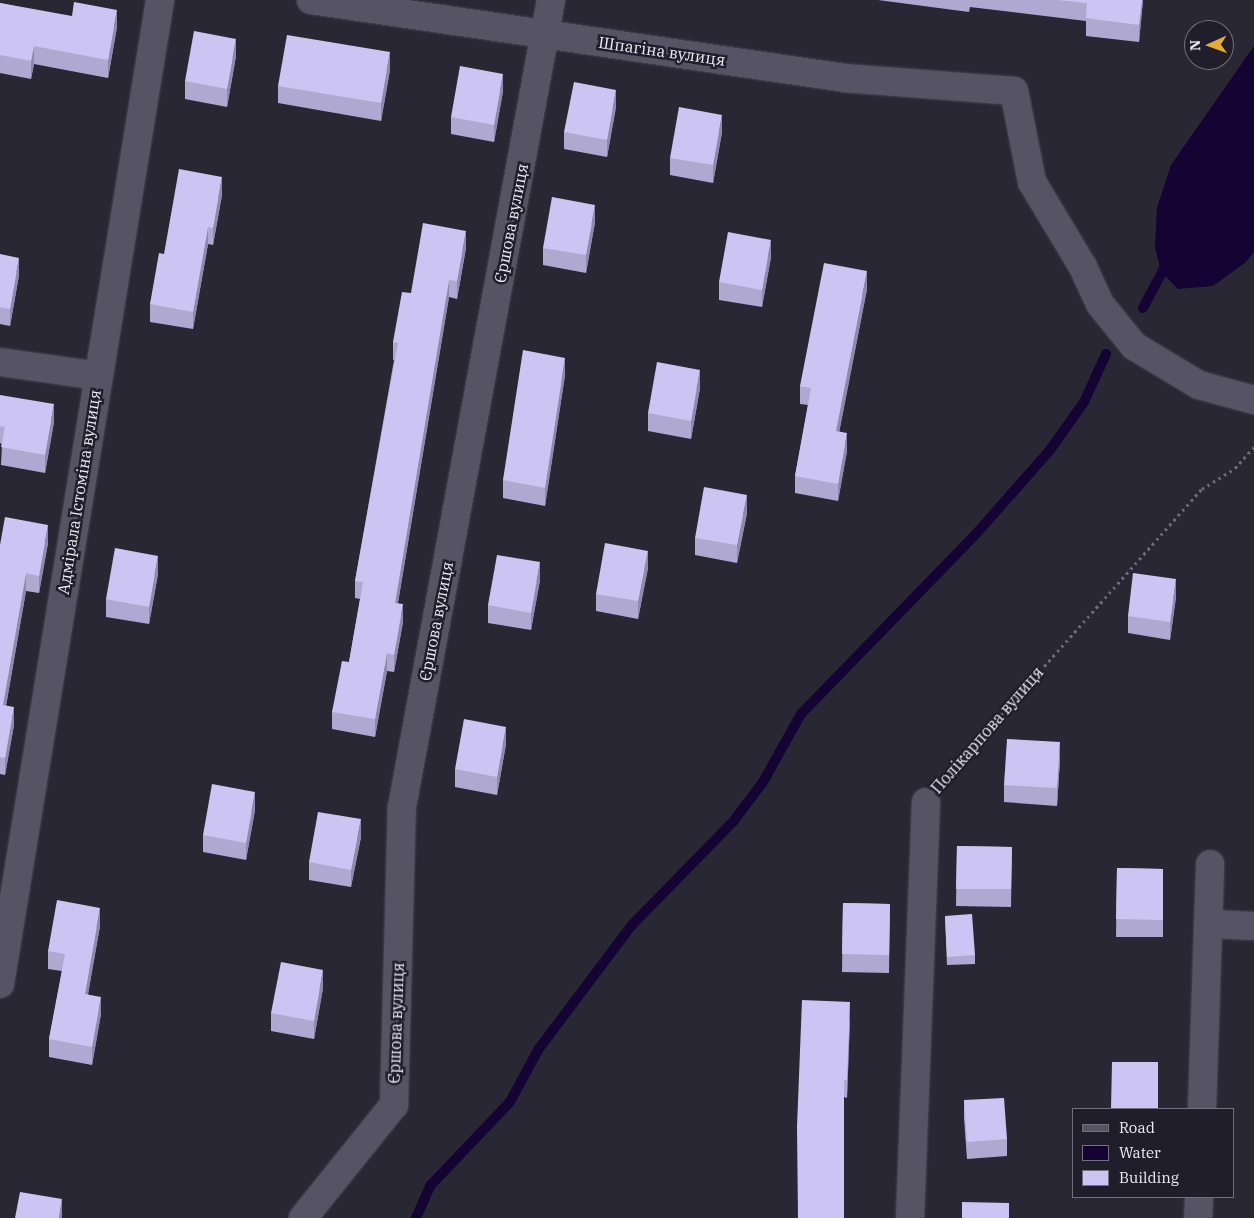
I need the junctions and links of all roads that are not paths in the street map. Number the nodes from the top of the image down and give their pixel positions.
1 (160, 0) edge
2 (311, 0) edge
3 (551, 0) edge
4 (546, 34) junction
5 (0, 362) edge
6 (98, 376) junction
7 (1254, 400) edge
8 (926, 802) road end
9 (1210, 864) dead end
10 (1208, 924) junction
11 (1254, 926) edge
12 (0, 984) edge
13 (1202, 1108) edge
14 (1198, 1198) edge
15 (303, 1218) edge
16 (910, 1218) edge
17 (1198, 1218) edge

1 - 6 street, Адмірала Істоміна вулиця
2 - 4 street, Шпагіна вулиця
3 - 4 street, Єршова вулиця
4 - 7 street, Шпагіна вулиця
4 - 15 street, Єршова вулиця
5 - 6 street
6 - 12 street, Адмірала Істоміна вулиця
8 - 16 street, Полікарпова вулиця
9 - 10 street
10 - 11 street
10 - 13 street
14 - 17 street

